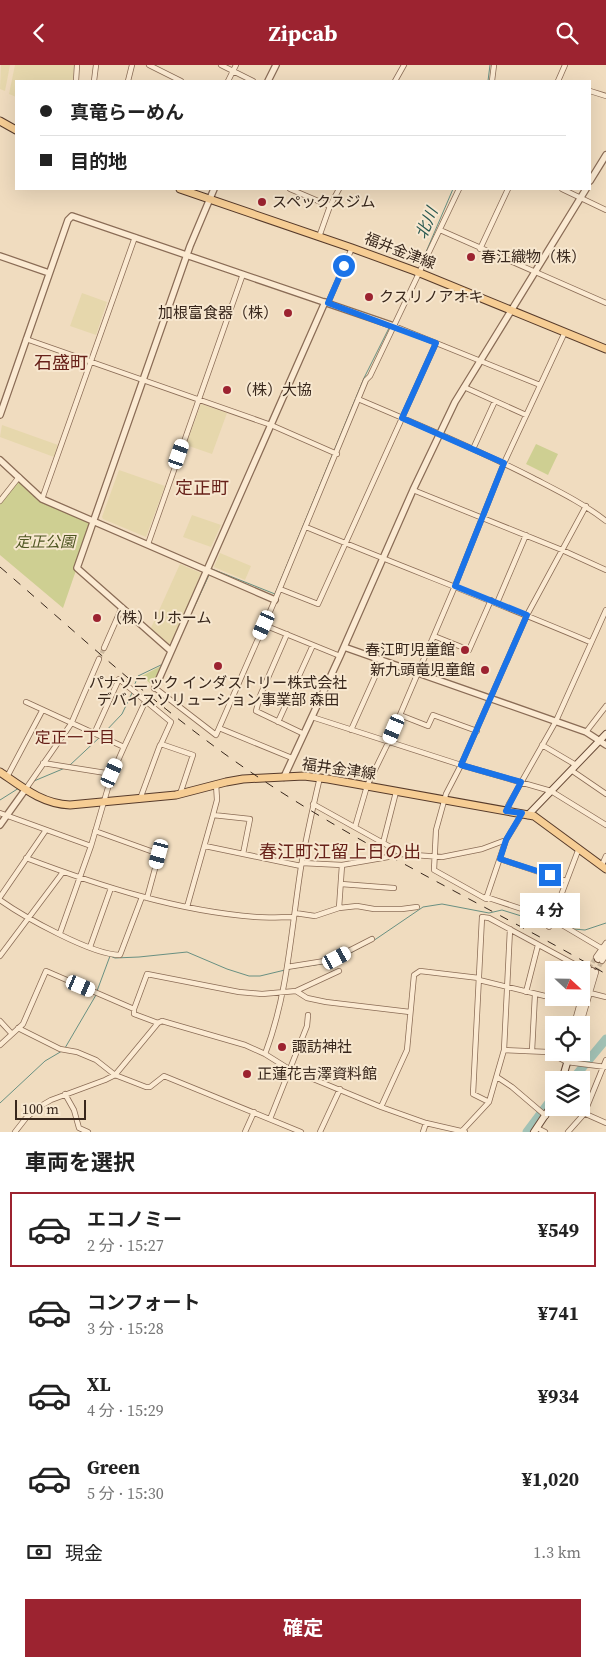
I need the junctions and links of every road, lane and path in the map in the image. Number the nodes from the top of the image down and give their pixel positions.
1 (77, 65) edge
2 (96, 65) edge
3 (132, 65) edge
4 (149, 65) edge
5 (221, 65) edge
6 (236, 65) edge
7 (276, 65) edge
8 (404, 65) edge
9 (494, 65) edge
10 (565, 65) edge
11 (159, 67) edge
12 (233, 71) junction
13 (76, 80) edge
14 (94, 80) edge
15 (128, 80) edge
16 (179, 80) edge
17 (228, 80) edge
18 (250, 80) edge
19 (268, 80) edge
20 (396, 80) edge
21 (492, 80) edge
22 (559, 80) edge
23 (591, 91) edge
24 (606, 96) edge
25 (0, 121) edge
26 (15, 129) edge
27 (606, 155) edge
28 (591, 179) edge
29 (183, 190) edge
30 (214, 190) edge
31 (292, 190) edge
32 (338, 190) edge
33 (459, 190) edge
34 (508, 190) edge
35 (564, 190) edge
36 (585, 190) edge
37 (580, 198) junction
38 (210, 199) junction
39 (330, 206) junction
40 (606, 210) edge
41 (440, 230) junction
42 (135, 237) junction
43 (319, 237) junction
44 (352, 248) junction
45 (480, 249) junction
46 (187, 255) junction
47 (0, 256) edge
48 (534, 272) junction
49 (49, 273) junction
50 (420, 273) junction
51 (243, 274) junction
52 (327, 302) junction
53 (605, 302) edge
54 (510, 309) junction
55 (394, 326) junction
56 (564, 332) junction
57 (26, 339) junction
58 (436, 343) junction
59 (606, 349) edge
60 (480, 361) junction
61 (91, 362) junction
62 (143, 380) junction
63 (540, 385) junction
64 (464, 387) junction
65 (198, 399) junction
66 (358, 399) junction
67 (495, 401) junction
68 (0, 415) edge
69 (526, 415) junction
70 (402, 418) junction
71 (271, 425) junction
72 (440, 433) junction
73 (474, 449) junction
74 (337, 454) junction
75 (0, 460) edge
76 (504, 463) junction
77 (19, 477) junction
78 (413, 490) junction
79 (42, 499) junction
80 (0, 501) edge
81 (586, 505) junction
82 (482, 517) junction
83 (93, 521) junction
84 (606, 521) edge
85 (306, 527) junction
86 (526, 535) junction
87 (148, 544) junction
88 (346, 544) junction
89 (562, 550) junction
90 (382, 559) junction
91 (207, 570) junction
92 (606, 571) edge
93 (455, 586) junction
94 (280, 589) junction
95 (275, 600) junction
96 (491, 600) junction
97 (497, 603) junction
98 (122, 607) junction
99 (606, 610) edge
100 (527, 615) junction
101 (600, 623) junction
102 (264, 625) junction
103 (606, 627) edge
104 (287, 634) junction
105 (434, 636) junction
106 (590, 642) junction
107 (313, 645) junction
108 (344, 647) junction
109 (104, 648) tunnel mouth
110 (171, 651) junction
111 (340, 656) junction
112 (99, 659) tunnel mouth
113 (382, 661) junction
114 (418, 673) junction
115 (155, 687) joint
116 (491, 699) junction
117 (26, 702) dead end
118 (145, 702) junction
119 (606, 706) edge
120 (42, 711) junction
121 (400, 715) junction
122 (312, 717) junction
123 (556, 721) junction
124 (278, 722) junction
125 (70, 724) junction
126 (218, 728) junction
127 (351, 730) junction
128 (477, 731) junction
129 (586, 732) junction
130 (94, 734) junction
131 (304, 734) junction
132 (606, 734) edge
133 (599, 741) junction
134 (388, 743) junction
135 (160, 745) dead end
136 (542, 745) junction
137 (606, 745) edge
138 (124, 747) junction
139 (292, 759) junction
140 (43, 763) junction
141 (461, 765) junction
142 (576, 765) junction
143 (571, 770) junction
144 (0, 771) edge
145 (112, 773) junction
146 (7, 777) junction
147 (284, 777) junction
148 (320, 777) junction
149 (521, 782) junction
150 (216, 784) junction
151 (367, 786) junction
152 (25, 790) junction
153 (551, 791) junction
154 (396, 792) junction
155 (180, 794) junction
156 (606, 794) edge
157 (140, 799) junction
158 (444, 800) junction
159 (103, 803) junction
160 (313, 804) junction
161 (506, 811) junction
162 (525, 814) junction
163 (3, 815) edge
164 (213, 815) junction
165 (0, 825) edge
166 (606, 825) edge
167 (355, 827) junction
168 (46, 830) junction
169 (95, 831) junction
170 (506, 840) junction
171 (383, 843) junction
172 (91, 846) junction
173 (205, 846) junction
174 (579, 848) junction
175 (243, 854) junction
176 (606, 856) edge
177 (388, 857) tunnel mouth
178 (433, 857) junction
179 (26, 858) junction
180 (500, 859) junction
181 (302, 864) junction
182 (342, 865) junction
183 (604, 867) edge
184 (63, 872) junction
185 (79, 878) junction
186 (566, 881) junction
187 (341, 885) junction
188 (111, 888) junction
189 (394, 888) dead end
190 (145, 897) junction
191 (486, 897) junction
192 (0, 898) edge
193 (187, 907) junction
194 (416, 907) dead end
195 (339, 908) junction
196 (294, 915) junction
197 (28, 919) junction
198 (552, 919) junction
199 (549, 927) dead end
200 (510, 929) junction
201 (60, 933) junction
202 (372, 939) dead end
203 (606, 943) edge
204 (538, 945) junction
205 (90, 947) junction
206 (604, 949) edge
207 (606, 955) edge
208 (0, 956) edge
209 (598, 959) joint
210 (568, 961) edge
211 (287, 967) junction
212 (593, 970) junction
213 (339, 971) dead end
214 (590, 977) edge
215 (479, 979) junction
216 (507, 987) junction
217 (296, 991) junction
218 (283, 992) junction
219 (526, 992) junction
220 (590, 993) joint
221 (536, 994) junction
222 (545, 996) edge
223 (606, 997) edge
224 (134, 1009) junction
225 (410, 1012) junction
226 (308, 1015) dead end
227 (580, 1016) edge
228 (0, 1021) edge
229 (158, 1023) junction
230 (18, 1028) junction
231 (12, 1034) junction
232 (0, 1045) edge
233 (504, 1050) junction
234 (532, 1051) junction
235 (265, 1054) junction
236 (606, 1060) edge
237 (567, 1062) junction
238 (605, 1067) edge
239 (290, 1069) junction
240 (564, 1071) edge
241 (115, 1075) junction
242 (497, 1077) junction
243 (340, 1089) junction
244 (65, 1094) junction
245 (590, 1101) edge
246 (489, 1103) junction
247 (381, 1107) junction
248 (254, 1112) junction
249 (545, 1114) edge
250 (545, 1116) edge
251 (582, 1116) edge
252 (589, 1116) edge
253 (270, 1119) junction
254 (426, 1123) junction
255 (606, 1123) edge
256 (535, 1130) edge
257 (464, 1131) edge
258 (15, 1132) edge
259 (88, 1132) edge
260 (245, 1132) edge
261 (301, 1132) edge
262 (320, 1132) edge
263 (423, 1132) edge
264 (545, 1132) edge
265 (568, 1132) edge

1 - 13 street
2 - 14 street
3 - 15 street
4 - 11 street
5 - 12 street
6 - 12 street
7 - 19 street
8 - 20 street
9 - 21 street
10 - 22 street
11 - 16 street
12 - 17 street
12 - 18 street
23 - 24 street
25 - 26 main road
27 - 28 street
29 - 38 main road, 福井金津線
30 - 38 street
31 - 39 street
32 - 39 street
33 - 41 street
34 - 45 street
35 - 37 street
36 - 37 street
37 - 40 street
37 - 48 street
38 - 43 main road, 福井金津線
38 - 46 street
39 - 43 street
41 - 45 street
41 - 50 street
42 - 46 street
42 - 49 street
42 - 61 street
43 - 44 main road, 福井金津線
44 - 50 main road, 福井金津線
44 - 52 street
45 - 48 street
46 - 51 street
46 - 62 street
47 - 49 street
48 - 53 street
48 - 54 street
49 - 57 street
50 - 54 main road, 福井金津線
50 - 55 street
51 - 52 street
51 - 65 street
52 - 55 street
52 - 71 street
54 - 56 main road, 福井金津線
54 - 60 street
55 - 58 street
55 - 66 street
56 - 59 main road, 福井金津線
56 - 63 street
57 - 61 street
57 - 68 street
58 - 60 street
58 - 70 street
60 - 63 street
60 - 64 street
61 - 62 street
61 - 79 street
62 - 65 street
62 - 83 street
63 - 69 street
64 - 67 street
64 - 72 street
65 - 71 street
65 - 87 street
66 - 70 street
66 - 74 street
67 - 69 street
67 - 73 street
69 - 76 street
70 - 72 street
70 - 88 street
71 - 74 street
71 - 91 street
72 - 73 street
72 - 78 street
73 - 76 street
74 - 85 street
75 - 77 street
76 - 81 street
76 - 82 street
77 - 79 street
77 - 80 street
78 - 82 street
78 - 90 street
79 - 83 street
81 - 84 street
81 - 89 street
82 - 86 street
82 - 93 street
83 - 87 street
83 - 98 street
85 - 88 street
85 - 94 street
86 - 89 street
86 - 97 street
87 - 91 street
88 - 90 street
88 - 94 street
89 - 92 street
89 - 100 street
90 - 93 street
90 - 108 street
91 - 95 street
91 - 110 street
93 - 96 street
93 - 105 street
94 - 95 street
95 - 102 street
96 - 97 street
96 - 105 street
97 - 100 street
98 - 109 street
98 - 110 street
99 - 101 street
100 - 106 street
100 - 116 street
101 - 103 street
101 - 106 street
102 - 104 street
102 - 126 street
104 - 107 street
104 - 124 street
105 - 114 street
106 - 123 street
107 - 111 street
107 - 124 street
108 - 111 street
108 - 113 street
110 - 115 street
111 - 122 street
112 - 125 street
113 - 114 street
113 - 127 street
114 - 116 street
114 - 121 street
115 - 126 street
116 - 123 street
116 - 128 street
117 - 120 street
118 - 130 street
118 - 138 street
118 - 155 street
119 - 129 street
120 - 125 street
120 - 146 street
121 - 128 street
121 - 134 street
122 - 127 street
122 - 131 street
123 - 129 street
123 - 136 street
124 - 131 street
125 - 130 street
125 - 140 street
126 - 139 street
127 - 134 street
128 - 141 street
129 - 133 street
130 - 138 street
131 - 139 street
132 - 133 main road
133 - 137 street
133 - 142 main road
134 - 141 street
134 - 151 street
135 - 157 street
136 - 142 street
136 - 149 street
138 - 145 street
139 - 147 street
140 - 145 street
140 - 152 street
141 - 149 street
141 - 158 street
142 - 143 main road
143 - 153 main road
143 - 156 street
144 - 146 main road, 福井金津線
145 - 159 street
146 - 152 main road, 福井金津線
147 - 148 main road, 福井金津線
147 - 150 main road, 福井金津線
148 - 151 main road, 福井金津線
148 - 160 street
149 - 153 street
149 - 161 street
150 - 155 main road, 福井金津線
150 - 164 street
151 - 154 main road, 福井金津線
151 - 167 street
152 - 159 main road, 福井金津線
152 - 163 street
153 - 162 main road
153 - 166 street
154 - 158 main road, 福井金津線
154 - 171 street
155 - 157 main road, 福井金津線
157 - 159 main road, 福井金津線
158 - 161 main road, 福井金津線
158 - 178 street
159 - 169 street
160 - 167 street
160 - 181 street
161 - 162 main road, 福井金津線
162 - 170 street
162 - 174 main road, 福井金津線
163 - 165 street
163 - 168 street
164 - 173 street
164 - 175 street
167 - 171 street
168 - 172 street
168 - 179 street
169 - 172 street
169 - 190 street
170 - 178 street
170 - 180 street
171 - 178 street
172 - 185 street
173 - 175 street
173 - 193 street
174 - 183 main road, 福井金津線
174 - 186 street
175 - 181 street
176 - 183 street
177 - 182 street
178 - 191 street
179 - 184 street
179 - 192 street
180 - 186 street
180 - 191 street
181 - 182 street
181 - 196 street
182 - 187 street
184 - 185 street
184 - 197 street
185 - 188 street
185 - 201 street
186 - 198 street
187 - 189 street
187 - 195 street
188 - 190 street
188 - 205 street
190 - 193 street
190 - 205 street
191 - 198 street
192 - 197 street
193 - 196 street
194 - 195 street
195 - 196 street
196 - 211 street
197 - 201 street
197 - 208 street
198 - 199 street
198 - 206 street
200 - 204 street
200 - 215 street
200 - 216 street
201 - 205 street
202 - 211 street
203 - 206 street
204 - 210 street
204 - 219 street
206 - 209 main road
207 - 209 street
211 - 218 street
212 - 214 street
212 - 220 street
212 - 227 main road
213 - 217 street
215 - 216 street
215 - 225 street
215 - 246 street
216 - 219 street
216 - 233 street
217 - 218 street
217 - 225 street
218 - 224 street
218 - 235 street
219 - 221 street
220 - 223 street
221 - 222 street
221 - 234 street
224 - 229 street
224 - 230 street
225 - 247 street
226 - 239 street
228 - 231 street
229 - 235 street
229 - 241 street
230 - 231 street
230 - 241 street
231 - 232 street
233 - 234 street
233 - 242 street
234 - 237 street
235 - 239 street
236 - 238 street
237 - 238 street
237 - 240 main road
238 - 245 street
239 - 243 street
239 - 253 street
241 - 244 street
241 - 248 street
242 - 246 street
242 - 249 street
243 - 247 street
243 - 262 street
244 - 258 street
244 - 259 street
246 - 257 street
247 - 254 street
248 - 253 street
248 - 260 street
250 - 256 main road
251 - 265 street
252 - 255 street
253 - 261 street
254 - 257 street
254 - 263 street
256 - 264 street

